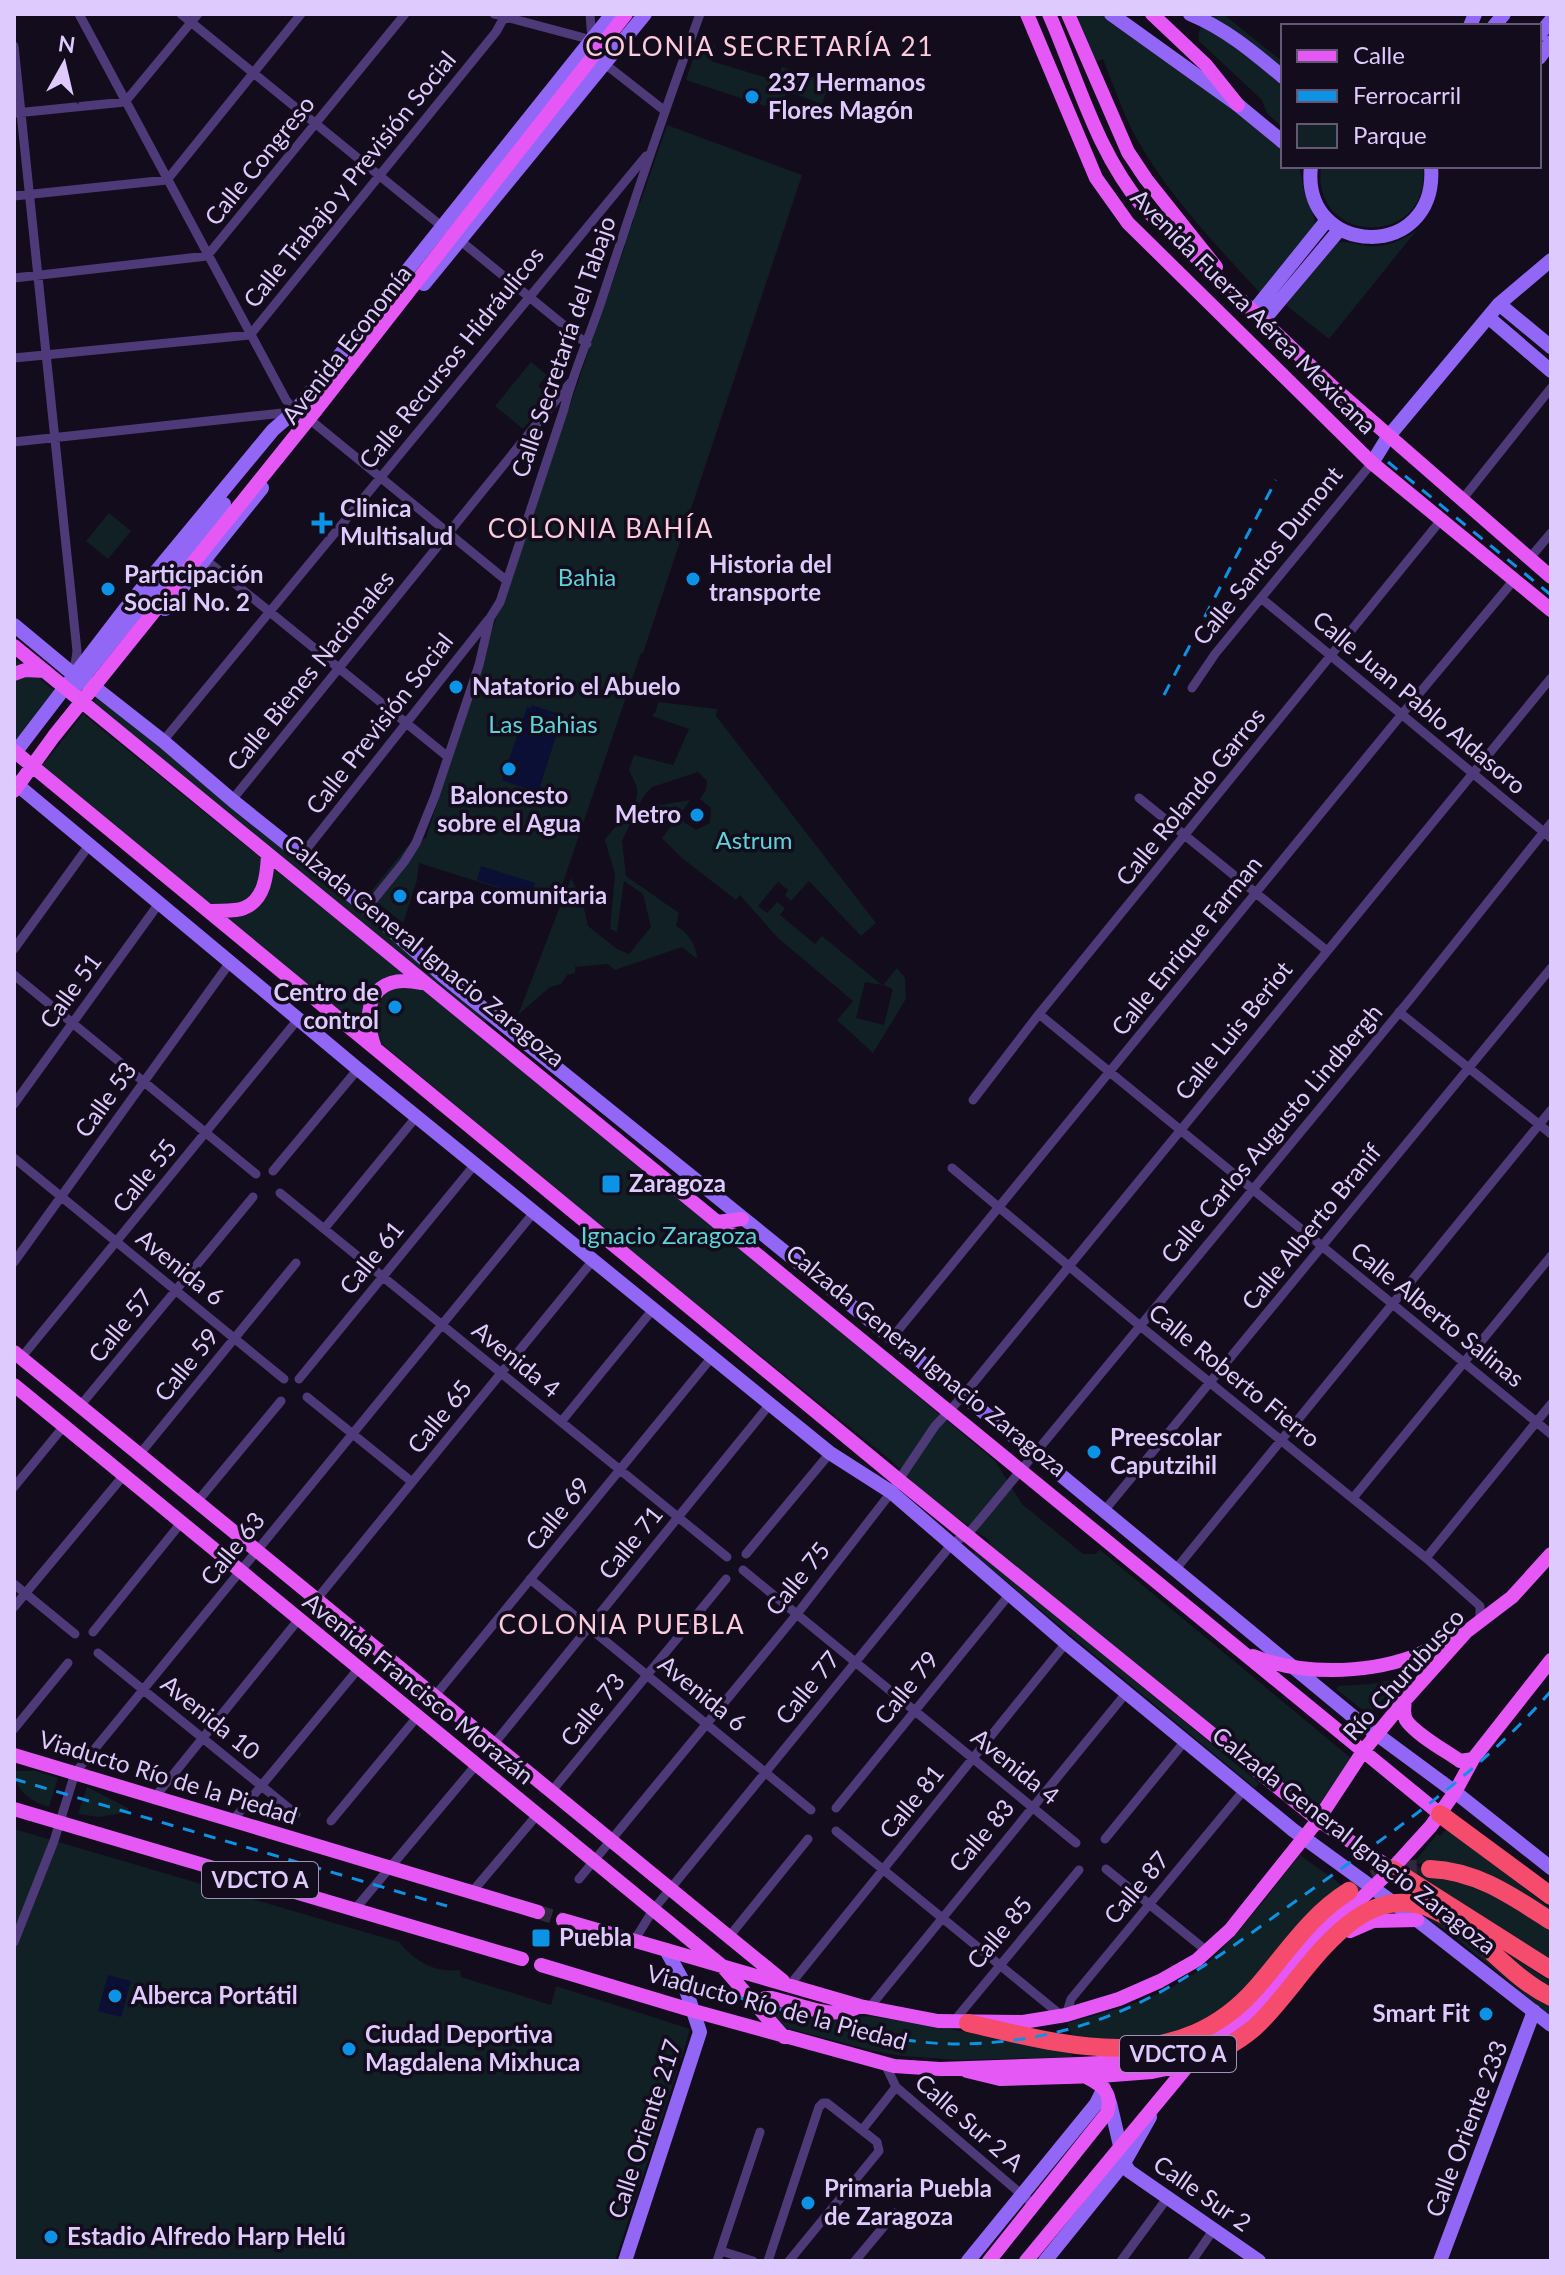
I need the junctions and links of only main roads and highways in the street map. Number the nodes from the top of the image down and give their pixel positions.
1 (615, 14) edge
2 (634, 14) edge
3 (645, 14) edge
4 (1027, 14) edge
5 (1049, 14) edge
6 (1068, 14) edge
7 (1111, 14) edge
8 (1152, 14) edge
9 (1190, 14) edge
10 (596, 44) junction
11 (1281, 75) edge
12 (1238, 105) junction
13 (1281, 140) edge
14 (1310, 168) edge
15 (1432, 168) edge
16 (1334, 225) junction
17 (459, 240) junction
18 (1551, 260) edge
19 (1499, 304) junction
20 (1257, 317) junction
21 (1488, 317) junction
22 (1551, 347) edge
23 (1551, 371) edge
24 (295, 411) junction
25 (1388, 437) junction
26 (1372, 463) junction
27 (1551, 577) edge
28 (1551, 610) edge
29 (14, 625) edge
30 (100, 641) junction
31 (14, 646) edge
32 (124, 658) junction
33 (45, 671) junction
34 (14, 674) edge
35 (69, 680) junction
36 (98, 690) junction
37 (85, 706) junction
38 (14, 756) edge
39 (37, 769) junction
40 (16, 791) edge
41 (268, 855) junction
42 (210, 911) junction
43 (425, 983) junction
44 (375, 1049) junction
45 (743, 1220) junction
46 (717, 1222) junction
47 (741, 1241) junction
48 (18, 1355) edge
49 (14, 1385) edge
50 (896, 1486) junction
51 (1551, 1554) edge
52 (1466, 1632) junction
53 (1242, 1651) junction
54 (1551, 1660) edge
55 (1291, 1666) junction
56 (1405, 1700) junction
57 (1376, 1735) junction
58 (1364, 1750) junction
59 (14, 1755) edge
60 (1473, 1759) junction
61 (1455, 1792) junction
62 (14, 1809) edge
63 (1440, 1814) junction
64 (1318, 1820) junction
65 (1304, 1839) junction
66 (1551, 1868) edge
67 (1392, 1869) junction
68 (1430, 1869) tunnel mouth
69 (1371, 1888) junction
70 (1349, 1891) tunnel mouth
71 (1551, 1895) edge
72 (538, 1912) tunnel mouth
73 (563, 1920) tunnel mouth
74 (1417, 1920) junction
75 (1551, 1921) edge
76 (1352, 1930) junction
77 (666, 1950) junction
78 (522, 1959) dead end
79 (541, 1965) dead end
80 (722, 1966) junction
81 (1551, 1970) edge
82 (789, 1986) junction
83 (1551, 1997) edge
84 (756, 2004) junction
85 (864, 2007) junction
86 (694, 2011) junction
87 (1534, 2011) junction
88 (960, 2022) junction
89 (1551, 2025) edge
90 (784, 2037) junction
91 (1190, 2063) junction
92 (959, 2068) junction
93 (1086, 2077) junction
94 (1104, 2088) junction
95 (1160, 2100) junction
96 (1110, 2103) junction
97 (1121, 2147) junction
98 (1071, 2160) junction
99 (1124, 2163) junction
100 (1093, 2179) junction
101 (984, 2241) junction
102 (992, 2257) edge
103 (625, 2261) edge
104 (968, 2261) edge
105 (1026, 2261) edge
106 (1045, 2261) edge
107 (1259, 2261) edge
108 (1440, 2261) edge

1 - 10 main road
2 - 10 main road
3 - 17 main road, Avenida Economía
4 - 26 main road, Avenida Fuerza Aérea Mexicana
5 - 20 main road, Avenida Fuerza Aérea Mexicana
6 - 20 main road
7 - 12 main road
8 - 12 main road
9 - 11 main road
10 - 17 main road
10 - 24 main road, Avenida Economía
10 - 40 main road
12 - 13 main road
14 - 16 main road
15 - 16 main road
16 - 20 main road
17 - 32 main road, Avenida Economía
18 - 19 main road, Calle Santos Dumont
19 - 21 main road, Calle Santos Dumont
19 - 22 main road
20 - 25 main road, Avenida Fuerza Aérea Mexicana
21 - 23 main road
21 - 25 main road, Calle Santos Dumont
24 - 30 main road, Avenida Economía
24 - 38 main road
25 - 26 main road, Calle Santos Dumont
25 - 27 main road, Avenida Fuerza Aérea Mexicana
26 - 28 main road, Avenida Fuerza Aérea Mexicana
29 - 35 main road, Calzada General Ignacio Zaragoza
30 - 32 main road
30 - 35 main road, Avenida Economía
31 - 33 main road, Calzada General Ignacio Zaragoza
32 - 36 main road, Avenida Economía
33 - 34 main road
33 - 35 main road, Calzada General Ignacio Zaragoza
35 - 36 main road, Calzada General Ignacio Zaragoza
35 - 37 main road, Calzada General Ignacio Zaragoza
35 - 38 main road, Avenida Economía
36 - 37 main road, Avenida Economía
36 - 45 main road, Calzada General Ignacio Zaragoza
37 - 39 main road, Avenida Economía
37 - 41 main road, Calzada General Ignacio Zaragoza
38 - 39 main road, Calzada General Ignacio Zaragoza
39 - 40 main road, Avenida Economía
39 - 42 main road, Calzada General Ignacio Zaragoza
40 - 50 main road, Calzada General Ignacio Zaragoza
41 - 42 main road
41 - 43 main road, Calzada General Ignacio Zaragoza
42 - 44 main road, Calzada General Ignacio Zaragoza
43 - 44 main road
43 - 46 main road, Calzada General Ignacio Zaragoza
44 - 50 main road, Calzada General Ignacio Zaragoza
45 - 46 main road
45 - 47 main road
45 - 55 main road, Calzada General Ignacio Zaragoza
46 - 47 main road, Calzada General Ignacio Zaragoza
47 - 53 main road, Calzada General Ignacio Zaragoza
48 - 82 main road, Avenida Francisco Morazán
49 - 80 main road, Avenida Francisco Morazán
50 - 64 main road, Calzada General Ignacio Zaragoza
50 - 65 main road, Calzada General Ignacio Zaragoza
51 - 52 main road, Río Churubusco
52 - 55 main road
52 - 56 main road, Río Churubusco
53 - 55 main road
53 - 58 main road, Calzada General Ignacio Zaragoza
54 - 60 main road
55 - 57 main road, Calzada General Ignacio Zaragoza
56 - 57 main road, Río Churubusco
56 - 60 main road
57 - 58 main road, Río Churubusco
57 - 61 main road, Calzada General Ignacio Zaragoza
58 - 63 main road, Calzada General Ignacio Zaragoza
58 - 64 main road, Río Churubusco
59 - 72 main road, Viaducto Río de la Piedad / VDCTO A
60 - 61 main road
61 - 63 main road
61 - 66 main road, Calzada General Ignacio Zaragoza
62 - 78 main road, VDCTO A
63 - 67 main road
63 - 71 highway, Calzada General Ignacio Zaragoza
64 - 65 main road, Río Churubusco
64 - 67 main road, Calzada General Ignacio Zaragoza
65 - 69 main road, Calzada General Ignacio Zaragoza
65 - 88 main road, Viaducto Río de la Piedad / VDCTO A
67 - 69 main road
67 - 81 highway, Calzada General Ignacio Zaragoza
68 - 75 highway
69 - 74 main road, Calzada General Ignacio Zaragoza
69 - 76 main road
69 - 92 main road, Viaducto Río de la Piedad / VDCTO A
70 - 88 highway
73 - 77 main road, Viaducto Río de la Piedad / VDCTO A
74 - 76 main road
74 - 87 main road, Calzada General Ignacio Zaragoza
76 - 91 main road
77 - 80 main road, Viaducto Río de la Piedad / VDCTO A
77 - 86 main road
79 - 86 main road, Viaducto Río de la Piedad / VDCTO A
80 - 82 main road, Viaducto Río de la Piedad / VDCTO A
80 - 84 main road, Avenida Francisco Morazán
82 - 85 main road, Viaducto Río de la Piedad / VDCTO A
83 - 91 highway
84 - 85 main road
84 - 90 main road, Avenida Francisco Morazán
85 - 88 main road, Viaducto Río de la Piedad / VDCTO A
86 - 90 main road, Viaducto Río de la Piedad / VDCTO A
86 - 103 main road, Calle Oriente 217
87 - 89 main road, Calzada General Ignacio Zaragoza
87 - 108 main road, Calle Oriente 233
90 - 92 main road, Viaducto Río de la Piedad / VDCTO A
91 - 93 main road
91 - 95 main road
92 - 93 main road
93 - 94 main road
94 - 96 main road, Calle Sur 2
94 - 101 main road
95 - 97 main road
95 - 99 main road
96 - 97 main road, Calle Sur 2
96 - 98 main road
97 - 99 main road, Calle Sur 2
97 - 100 main road
98 - 100 main road
98 - 102 main road
99 - 106 main road
99 - 107 main road, Calle Sur 2
100 - 105 main road
101 - 102 main road
101 - 104 main road

